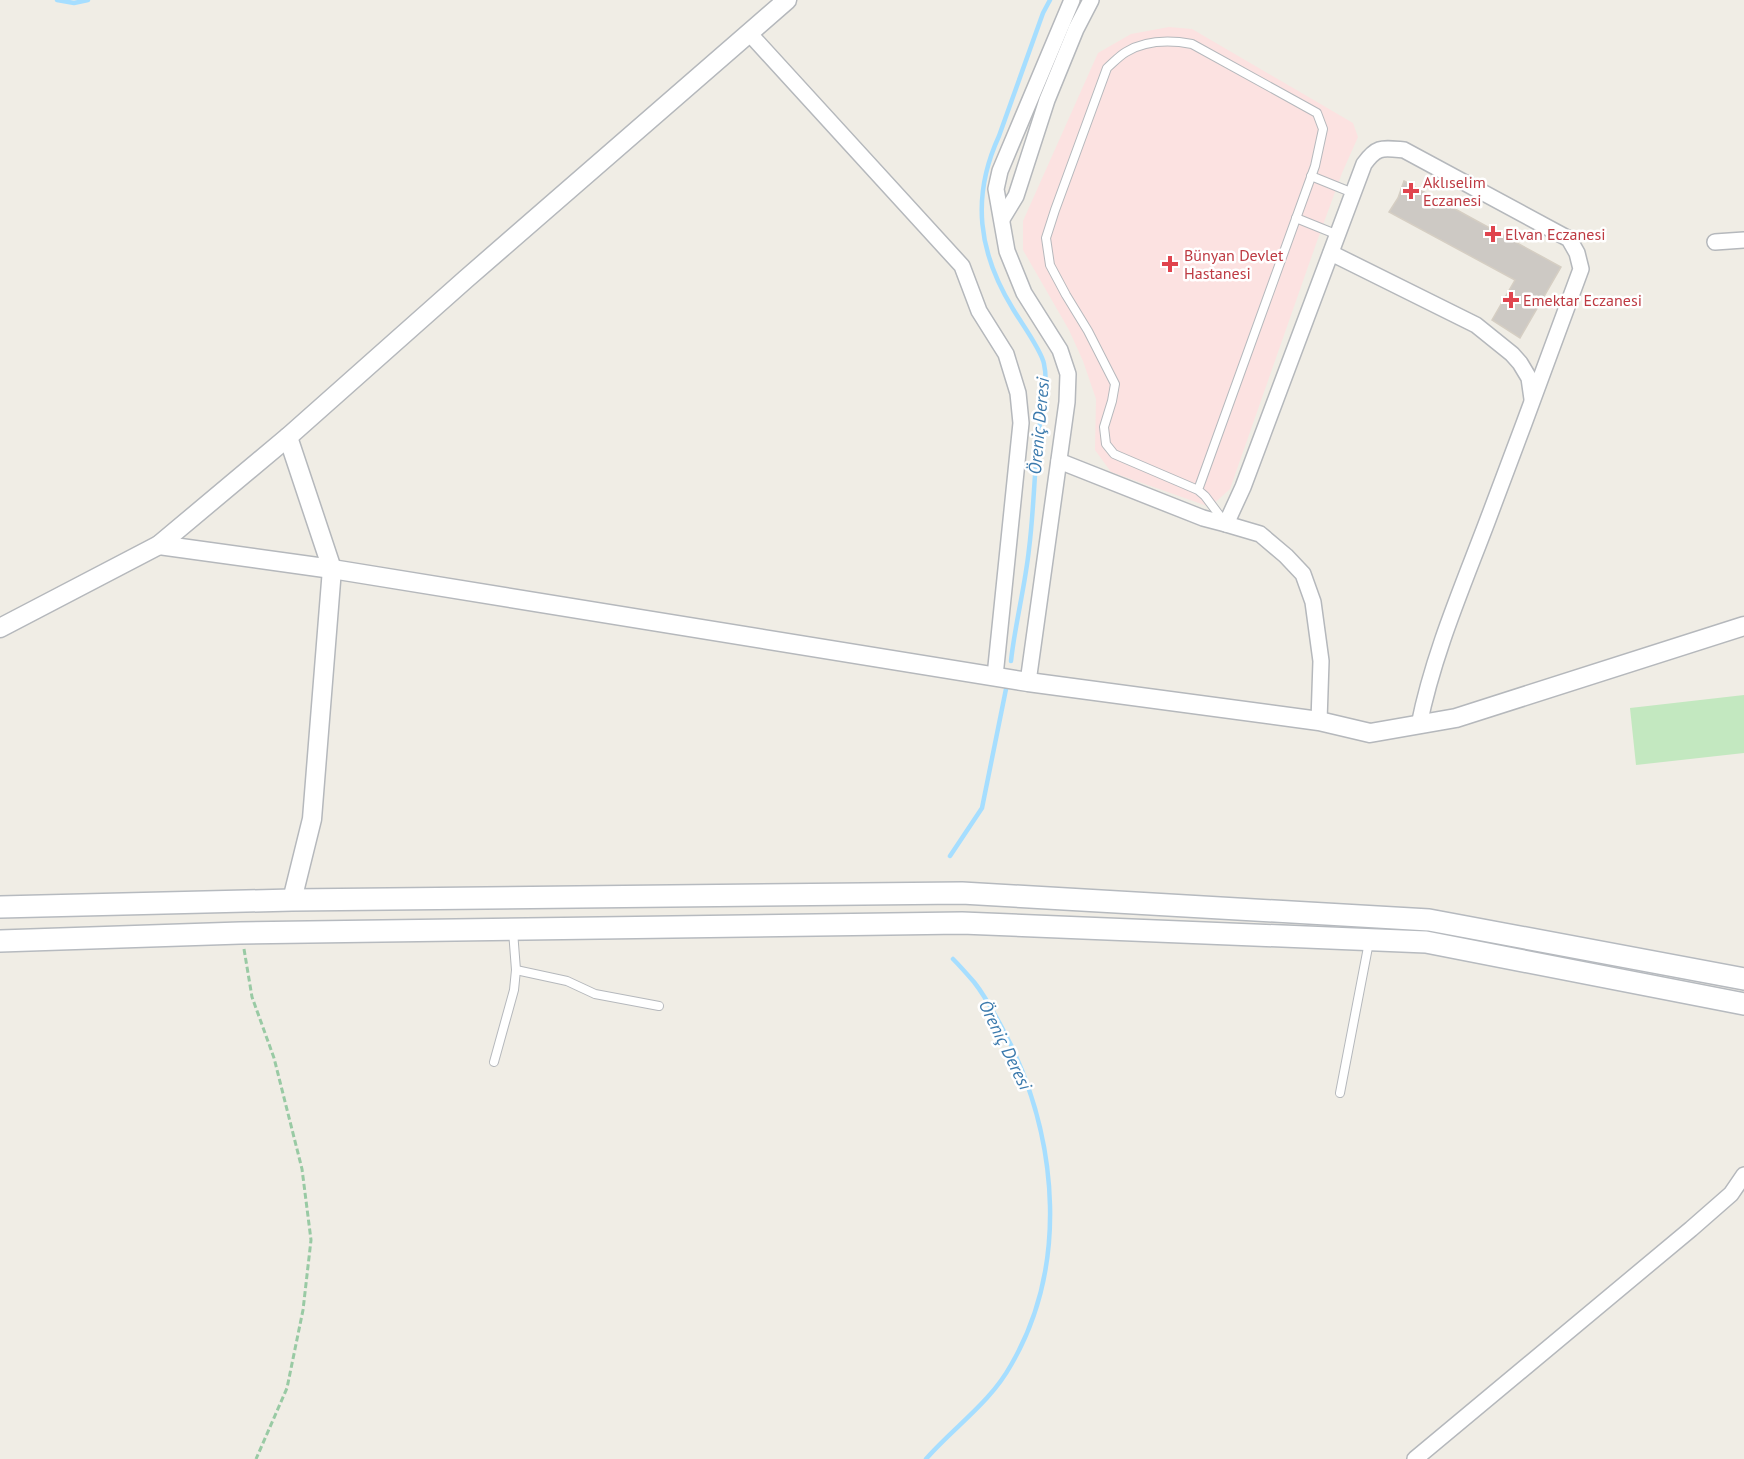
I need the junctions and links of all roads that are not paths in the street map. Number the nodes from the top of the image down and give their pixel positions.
1 (787, 0) edge
2 (1072, 0) edge
3 (1090, 0) edge
4 (749, 33) junction
5 (1311, 176) junction
6 (1353, 193) junction
7 (1296, 218) junction
8 (1002, 219) junction
9 (1338, 235) junction
10 (1744, 240) edge
11 (1715, 242) dead end
12 (1331, 253) junction
13 (1532, 402) junction
14 (288, 437) junction
15 (1059, 461) junction
16 (1198, 490) junction
17 (1226, 524) junction
18 (159, 545) junction
19 (332, 569) junction
20 (1744, 626) edge
21 (0, 628) edge
22 (995, 676) junction
23 (1029, 682) junction
24 (1319, 721) junction
25 (1419, 725) junction
26 (292, 900) junction
27 (0, 907) edge
28 (513, 929) junction
29 (1369, 940) junction
30 (0, 941) edge
31 (516, 970) junction
32 (1744, 979) edge
33 (1744, 1004) edge
34 (659, 1006) dead end
35 (494, 1062) dead end
36 (1340, 1093) dead end
37 (1744, 1175) edge
38 (1415, 1459) edge

1 - 4 street
2 - 8 street
3 - 8 street
4 - 14 street
4 - 22 street
5 - 6 lane
5 - 7 lane
5 - 16 lane
6 - 9 street
6 - 13 street
7 - 9 lane
7 - 16 lane
8 - 15 street
9 - 12 street
10 - 11 street
12 - 13 street
12 - 17 street
13 - 25 street
14 - 18 street
14 - 19 street
15 - 17 street
15 - 23 street
16 - 17 lane
17 - 24 street
18 - 19 street
18 - 21 street
19 - 22 street
19 - 26 street
20 - 25 street
22 - 23 street
23 - 24 street
24 - 25 street
26 - 27 main road
26 - 32 main road
28 - 29 main road
28 - 30 main road
28 - 31 lane
29 - 33 main road
29 - 36 lane
31 - 34 lane
31 - 35 lane
37 - 38 street

